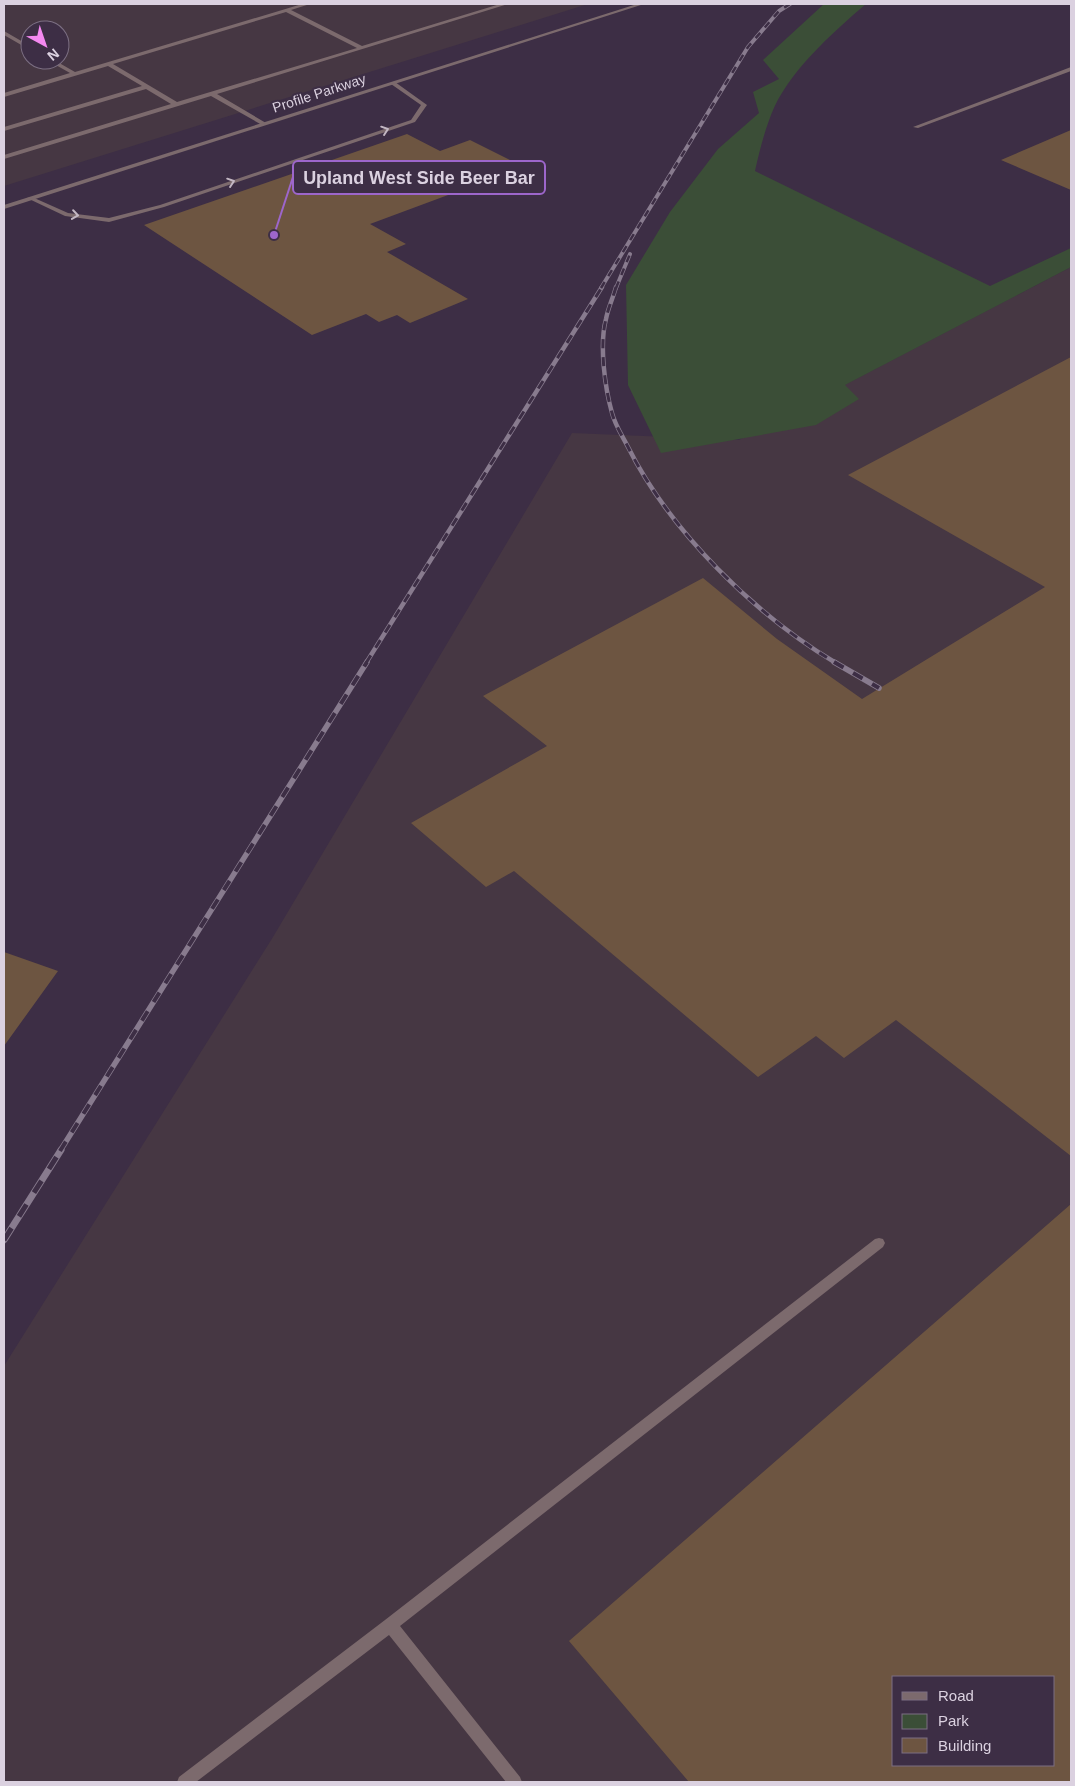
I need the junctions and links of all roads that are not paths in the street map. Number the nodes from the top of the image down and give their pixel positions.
1 (307, 4) edge
2 (505, 4) edge
3 (641, 4) edge
4 (286, 10) junction
5 (4, 33) edge
6 (20, 42) edge
7 (360, 47) junction
8 (107, 63) junction
9 (1071, 69) edge
10 (68, 70) edge
11 (74, 73) junction
12 (1058, 74) junction
13 (1071, 78) edge
14 (392, 83) junction
15 (146, 86) junction
16 (211, 93) junction
17 (4, 95) edge
18 (175, 104) junction
19 (264, 124) junction
20 (916, 127) dead end
21 (4, 129) edge
22 (4, 157) edge
23 (30, 198) junction
24 (4, 207) edge
25 (879, 1243) dead end
26 (390, 1625) junction
27 (184, 1782) edge
28 (515, 1782) edge

1 - 4 street
2 - 7 street
3 - 14 street, Profile Parkway
4 - 7 street
4 - 8 street
5 - 6 street
7 - 16 street
8 - 11 street
8 - 15 street
9 - 12 street
10 - 11 street
11 - 17 street
12 - 13 street
12 - 20 street
14 - 19 street, Profile Parkway
23 -> 14 street
15 - 18 street
15 - 21 street
16 - 18 street
16 - 19 street
18 - 22 street
19 - 23 street, Profile Parkway
23 - 24 street, Profile Parkway
25 - 26 street
26 - 27 street
26 - 28 street

